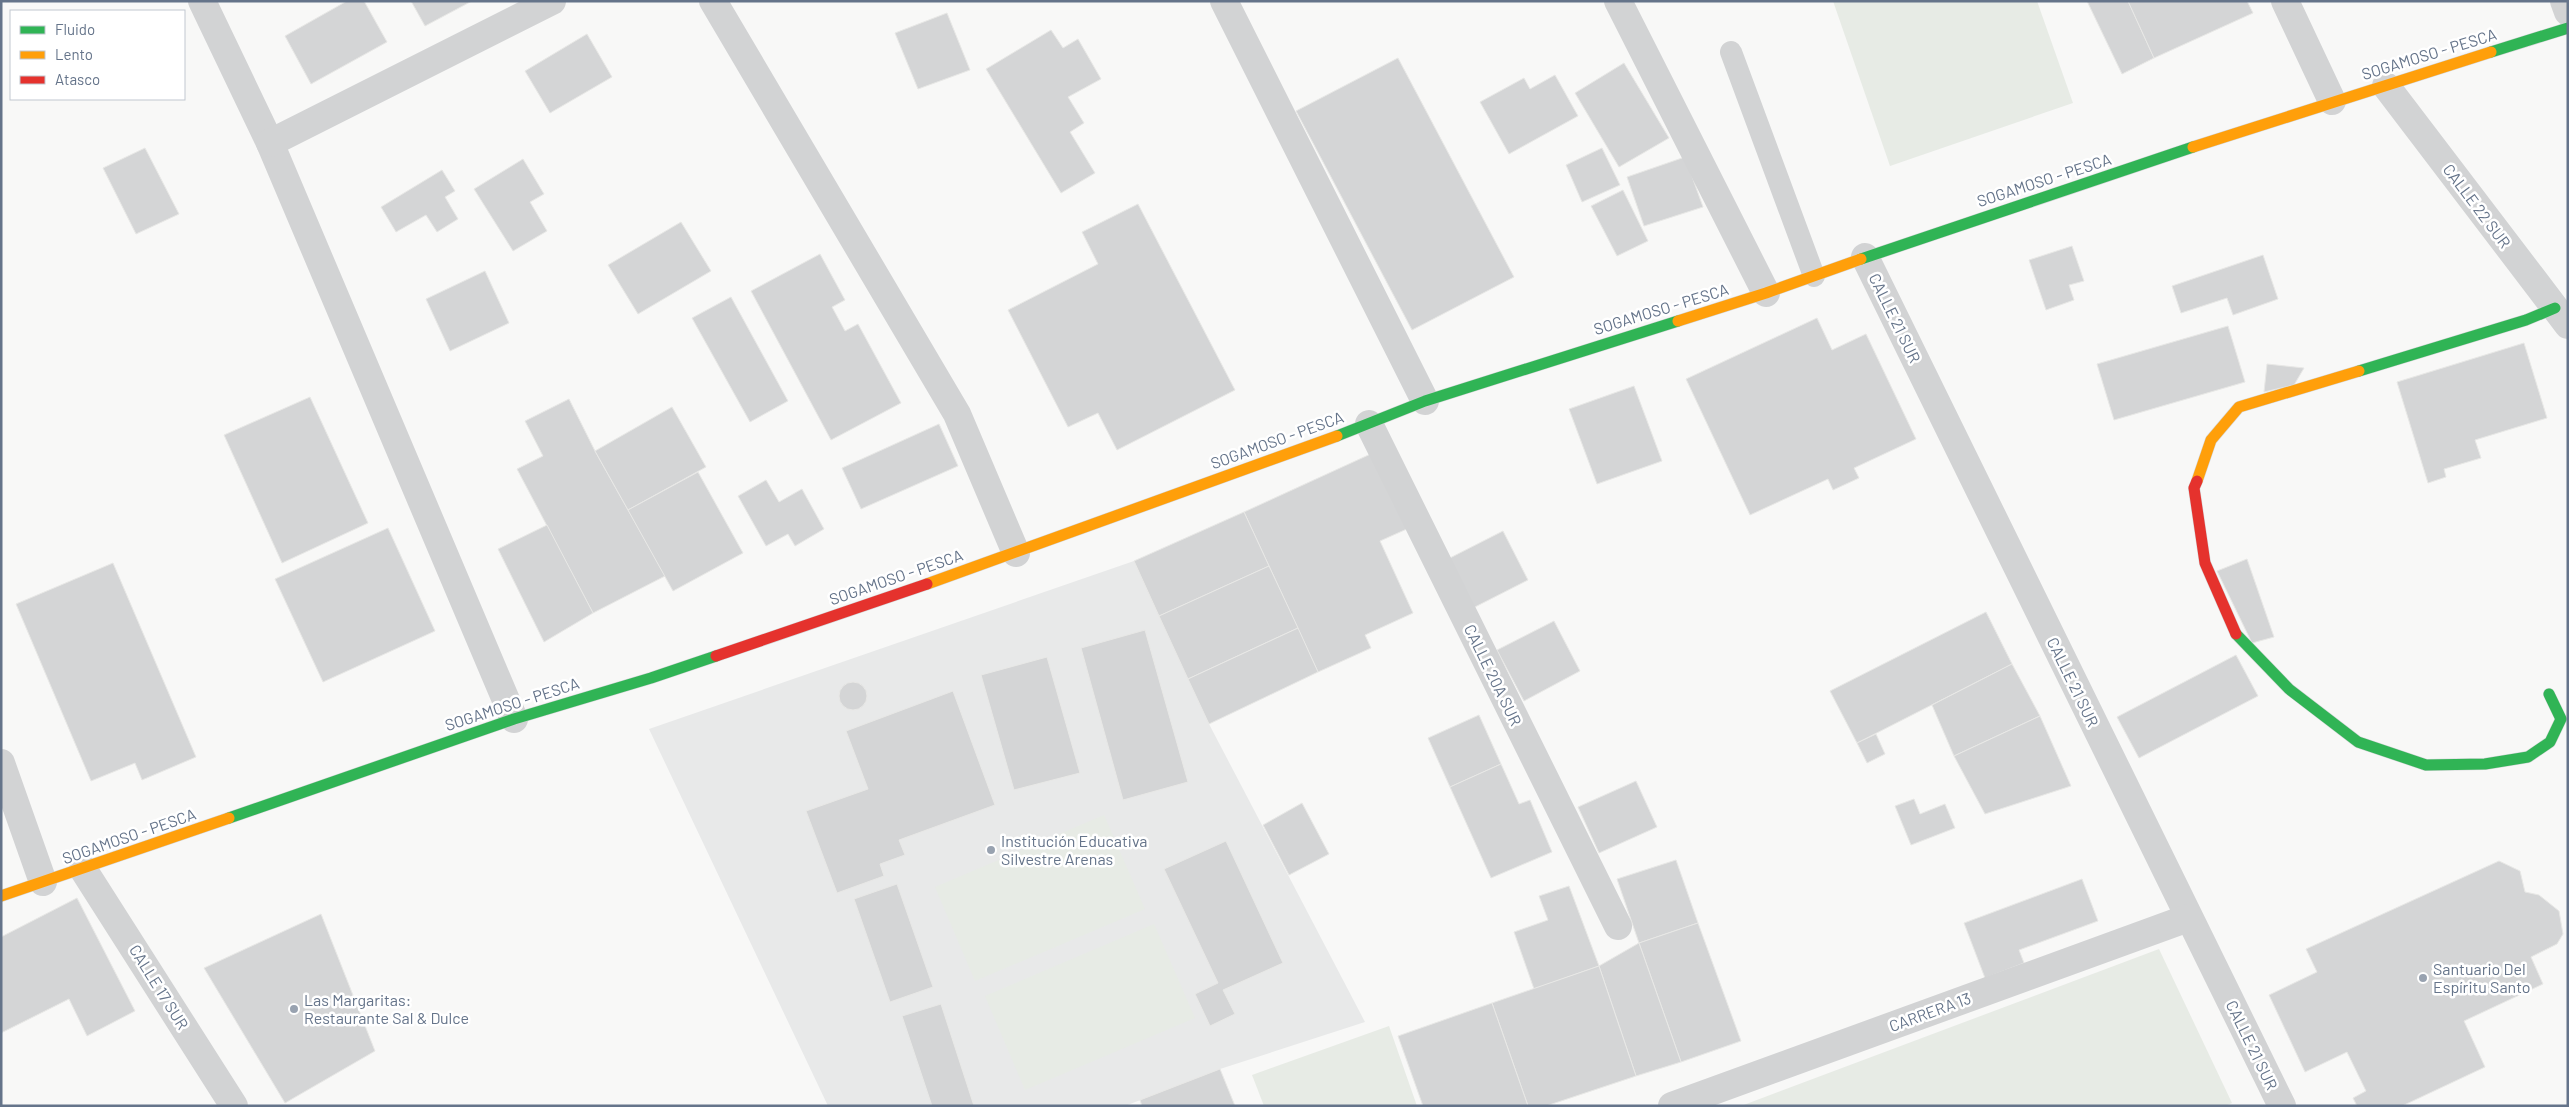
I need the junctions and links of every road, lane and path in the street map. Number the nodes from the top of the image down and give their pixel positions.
1 (202, 1) edge
2 (552, 1) edge
3 (713, 1) edge
4 (1224, 1) edge
5 (1618, 1) edge
6 (2284, 1) edge
7 (2564, 1) edge
8 (2568, 12) edge
9 (2568, 28) edge
10 (1730, 52) dead end
11 (2386, 86) junction
12 (2332, 101) junction
13 (270, 143) junction
14 (1865, 257) junction
15 (1814, 276) junction
16 (1766, 293) junction
17 (2561, 317) edge
18 (1424, 401) junction
19 (1369, 424) junction
20 (1016, 553) junction
21 (2549, 694) dead end
22 (514, 719) junction
23 (1, 762) edge
24 (83, 870) junction
25 (43, 882) junction
26 (1, 896) edge
27 (2188, 918) junction
28 (1618, 926) dead end
29 (234, 1106) edge
30 (1672, 1106) edge
31 (2282, 1106) edge

1 - 13 street
2 - 13 street
3 - 20 street
4 - 18 street
5 - 16 street
6 - 12 street
7 - 8 street
9 - 11 main road, SOGAMOSO - PESCA
10 - 15 lane
11 - 12 main road, SOGAMOSO - PESCA
11 - 17 street, CALLE 22 SUR
12 - 14 main road, SOGAMOSO - PESCA
13 - 22 street
14 - 15 main road, SOGAMOSO - PESCA
14 - 27 street, CALLE 21 SUR
15 - 16 main road, SOGAMOSO - PESCA
16 - 18 main road, SOGAMOSO - PESCA
17 - 21 main road
18 - 19 main road, SOGAMOSO - PESCA
19 - 20 main road, SOGAMOSO - PESCA
19 - 28 street, CALLE 20A SUR
20 - 22 main road, SOGAMOSO - PESCA
22 - 24 main road, SOGAMOSO - PESCA
23 - 25 street
24 - 25 main road, SOGAMOSO - PESCA
24 - 29 street, CALLE 17 SUR
25 - 26 main road, SOGAMOSO - PESCA
27 - 30 street, CARRERA 13
27 - 31 street, CALLE 21 SUR

